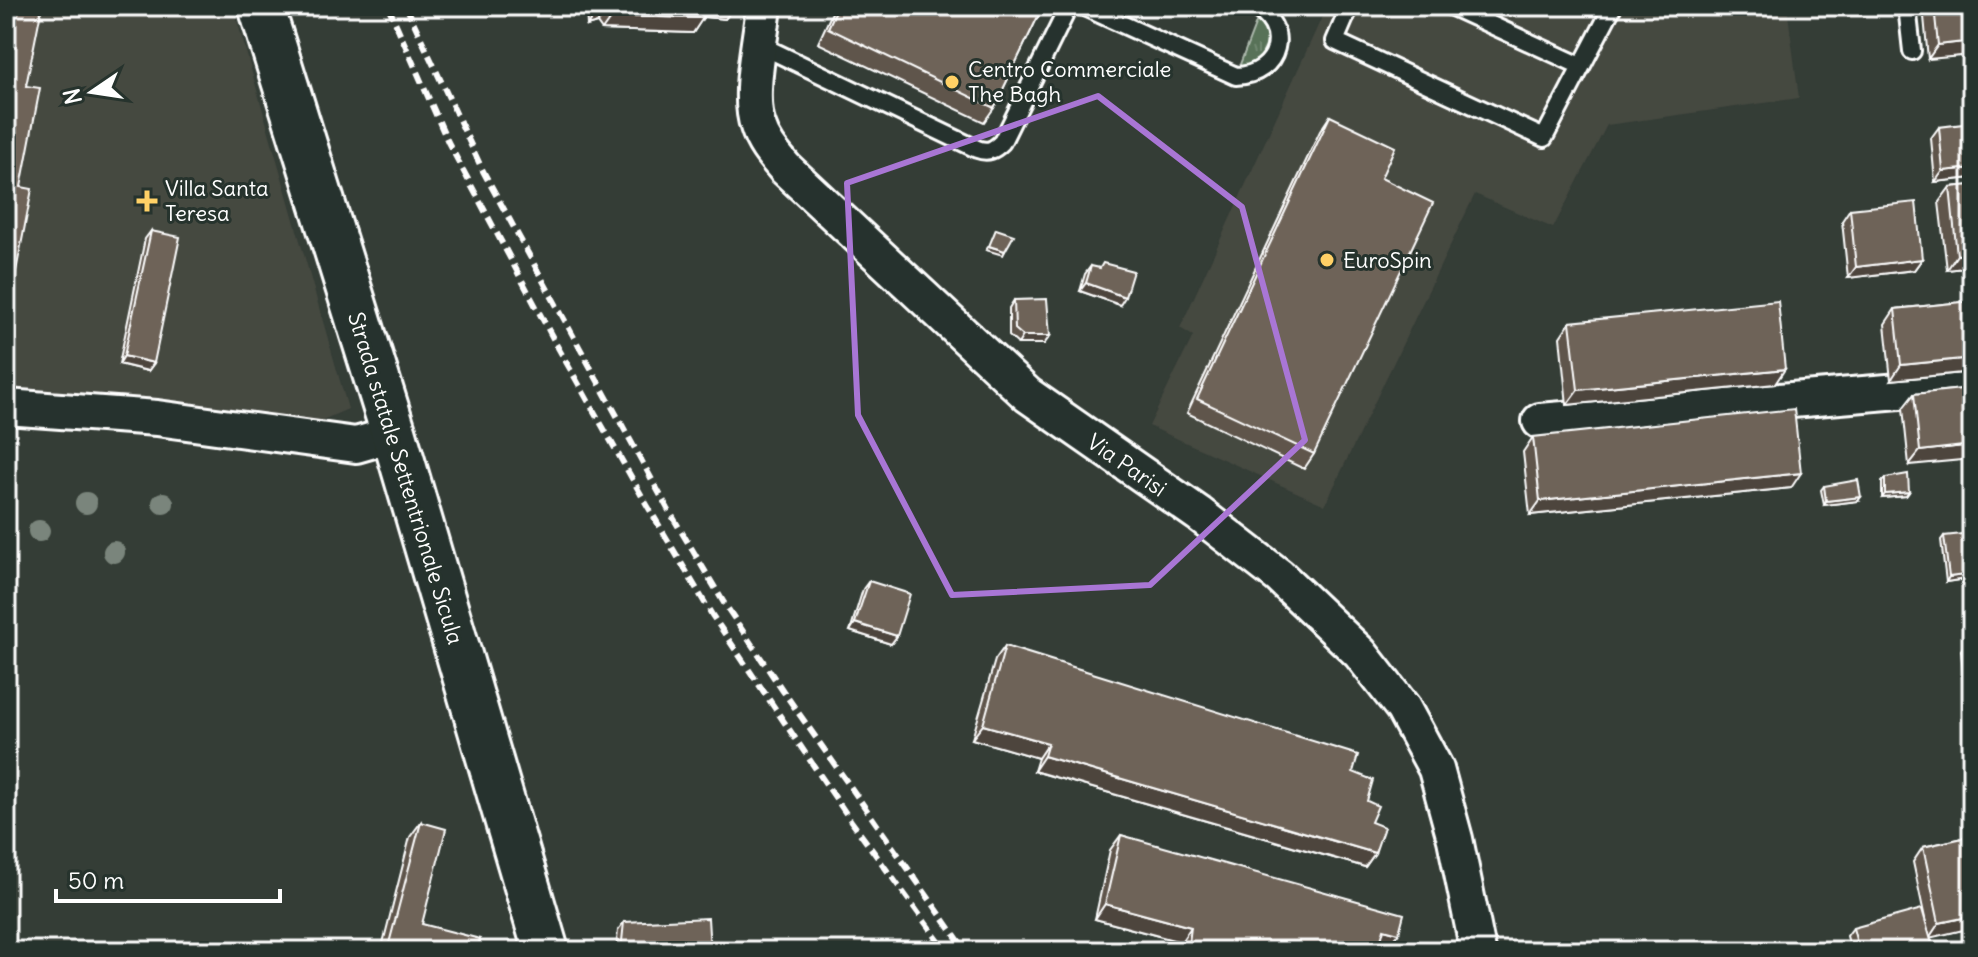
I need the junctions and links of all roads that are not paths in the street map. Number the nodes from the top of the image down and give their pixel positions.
1 (261, 6) edge
2 (764, 6) edge
3 (1069, 6) edge
4 (1082, 6) edge
5 (1252, 6) edge
6 (1350, 6) edge
7 (1450, 6) edge
8 (1613, 6) edge
9 (1907, 6) edge
10 (760, 45) junction
11 (1912, 51) dead end
12 (1581, 66) junction
13 (1972, 385) edge
14 (6, 407) edge
15 (1540, 421) dead end
16 (394, 434) junction
17 (546, 951) edge
18 (1478, 951) edge

1 - 16 main road, Strada statale Settentrionale Sicula
2 - 10 street, Via Parisi
3 - 10 lane
4 - 5 lane
6 - 12 lane
7 - 12 lane
8 - 12 lane
9 - 11 lane
10 - 18 street, Via Parisi
13 - 15 street
14 - 16 street
16 - 17 main road, Strada statale Settentrionale Sicula

